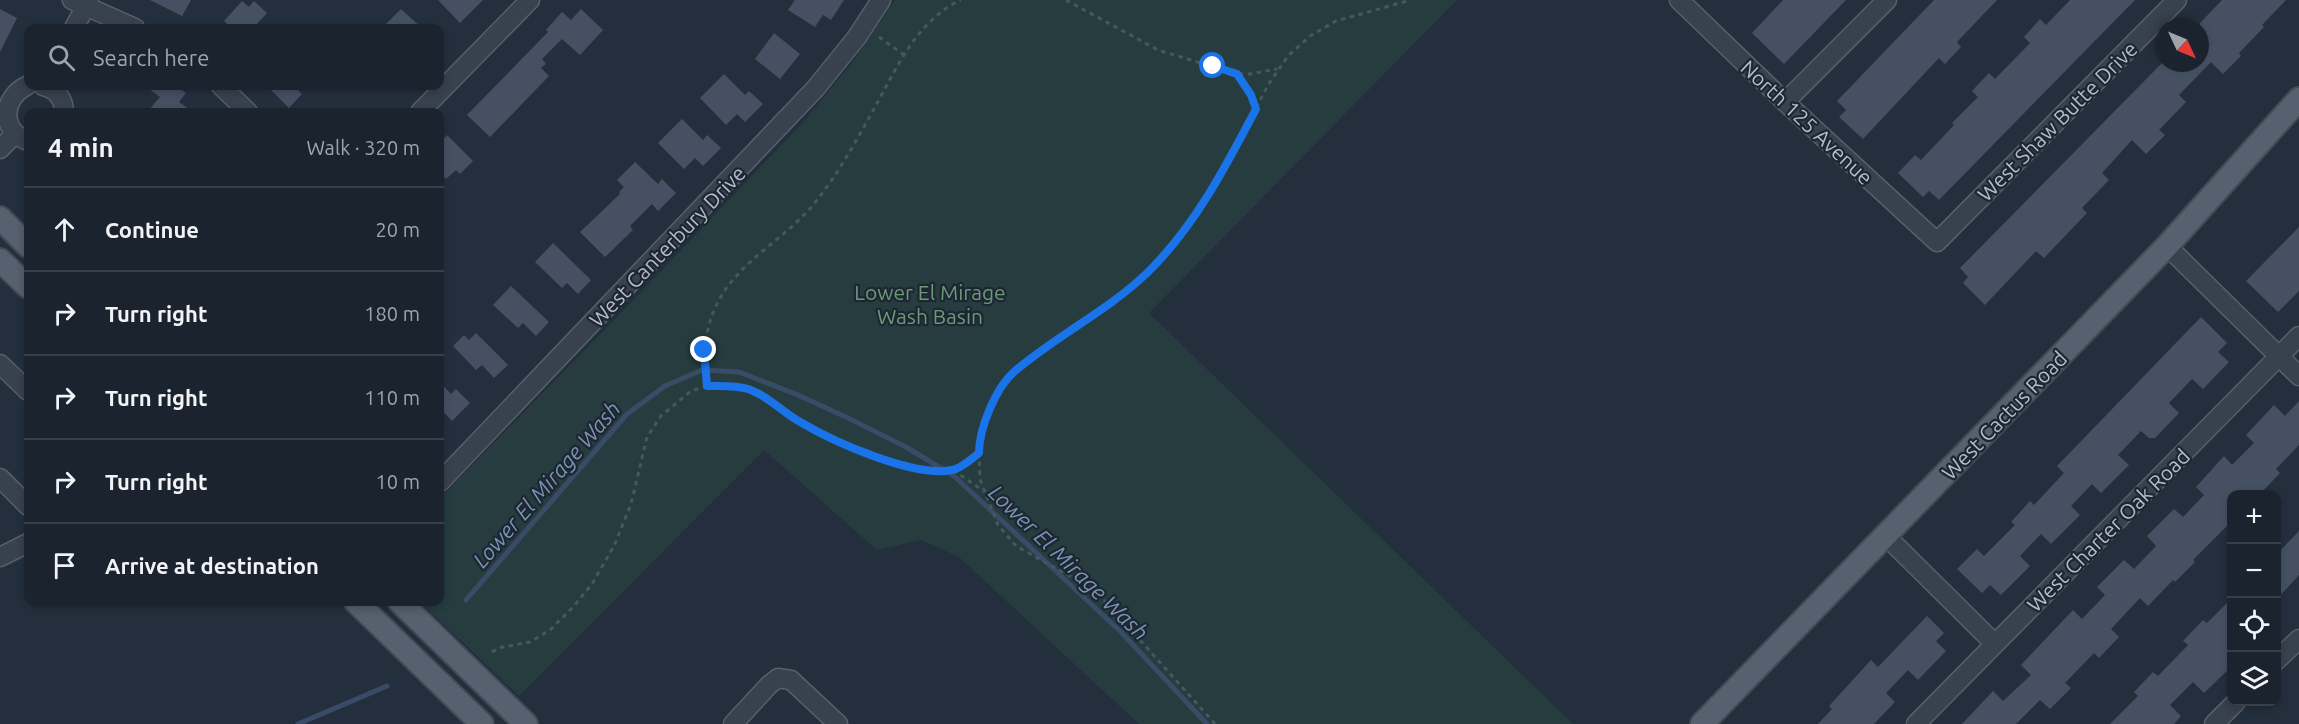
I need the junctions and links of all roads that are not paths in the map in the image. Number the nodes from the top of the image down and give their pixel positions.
1 (530, 0) edge
2 (881, 0) edge
3 (1679, 0) edge
4 (1887, 0) edge
5 (2177, 0) edge
6 (82, 2) edge
7 (75, 24) edge
8 (127, 24) edge
9 (24, 88) edge
10 (444, 88) edge
11 (51, 90) edge
12 (224, 90) edge
13 (442, 90) edge
14 (2299, 99) edge
15 (1785, 102) junction
16 (63, 108) edge
17 (244, 108) edge
18 (424, 108) edge
19 (22, 137) edge
20 (0, 148) edge
21 (0, 218) edge
22 (24, 242) edge
23 (1937, 242) joint
24 (2167, 246) junction
25 (0, 260) edge
26 (24, 283) edge
27 (2299, 336) edge
28 (2279, 356) junction
29 (0, 364) edge
30 (2299, 376) edge
31 (24, 387) edge
32 (0, 478) edge
33 (444, 478) edge
34 (24, 502) edge
35 (1886, 535) junction
36 (24, 545) edge
37 (0, 556) edge
38 (360, 606) edge
39 (404, 606) edge
40 (2299, 639) edge
41 (1995, 644) junction
42 (2281, 657) edge
43 (2232, 706) edge
44 (741, 721) edge
45 (482, 724) edge
46 (526, 724) edge
47 (838, 724) edge
48 (1702, 724) edge
49 (1916, 724) edge
50 (2214, 724) edge

1 - 10 street
2 - 33 street, West Canterbury Drive
3 - 15 street, North 125 Avenue
4 - 15 street
5 - 23 street, West Shaw Butte Drive
6 - 7 street
6 - 8 street
9 - 19 street
11 - 16 street
12 - 17 street
13 - 18 street
14 - 24 main road, West Cactus Road
15 - 23 street, North 125 Avenue
19 - 20 street
21 - 22 main road
24 - 28 street
24 - 35 main road, West Cactus Road
25 - 26 main road
27 - 28 street, West Charter Oak Road
28 - 30 street
28 - 41 street, West Charter Oak Road
29 - 31 street
32 - 34 street
35 - 41 street
35 - 48 main road, West Cactus Road
36 - 37 street
38 - 45 main road
39 - 46 main road
40 - 42 street
41 - 49 street, West Charter Oak Road
43 - 50 street
44 - 47 street

